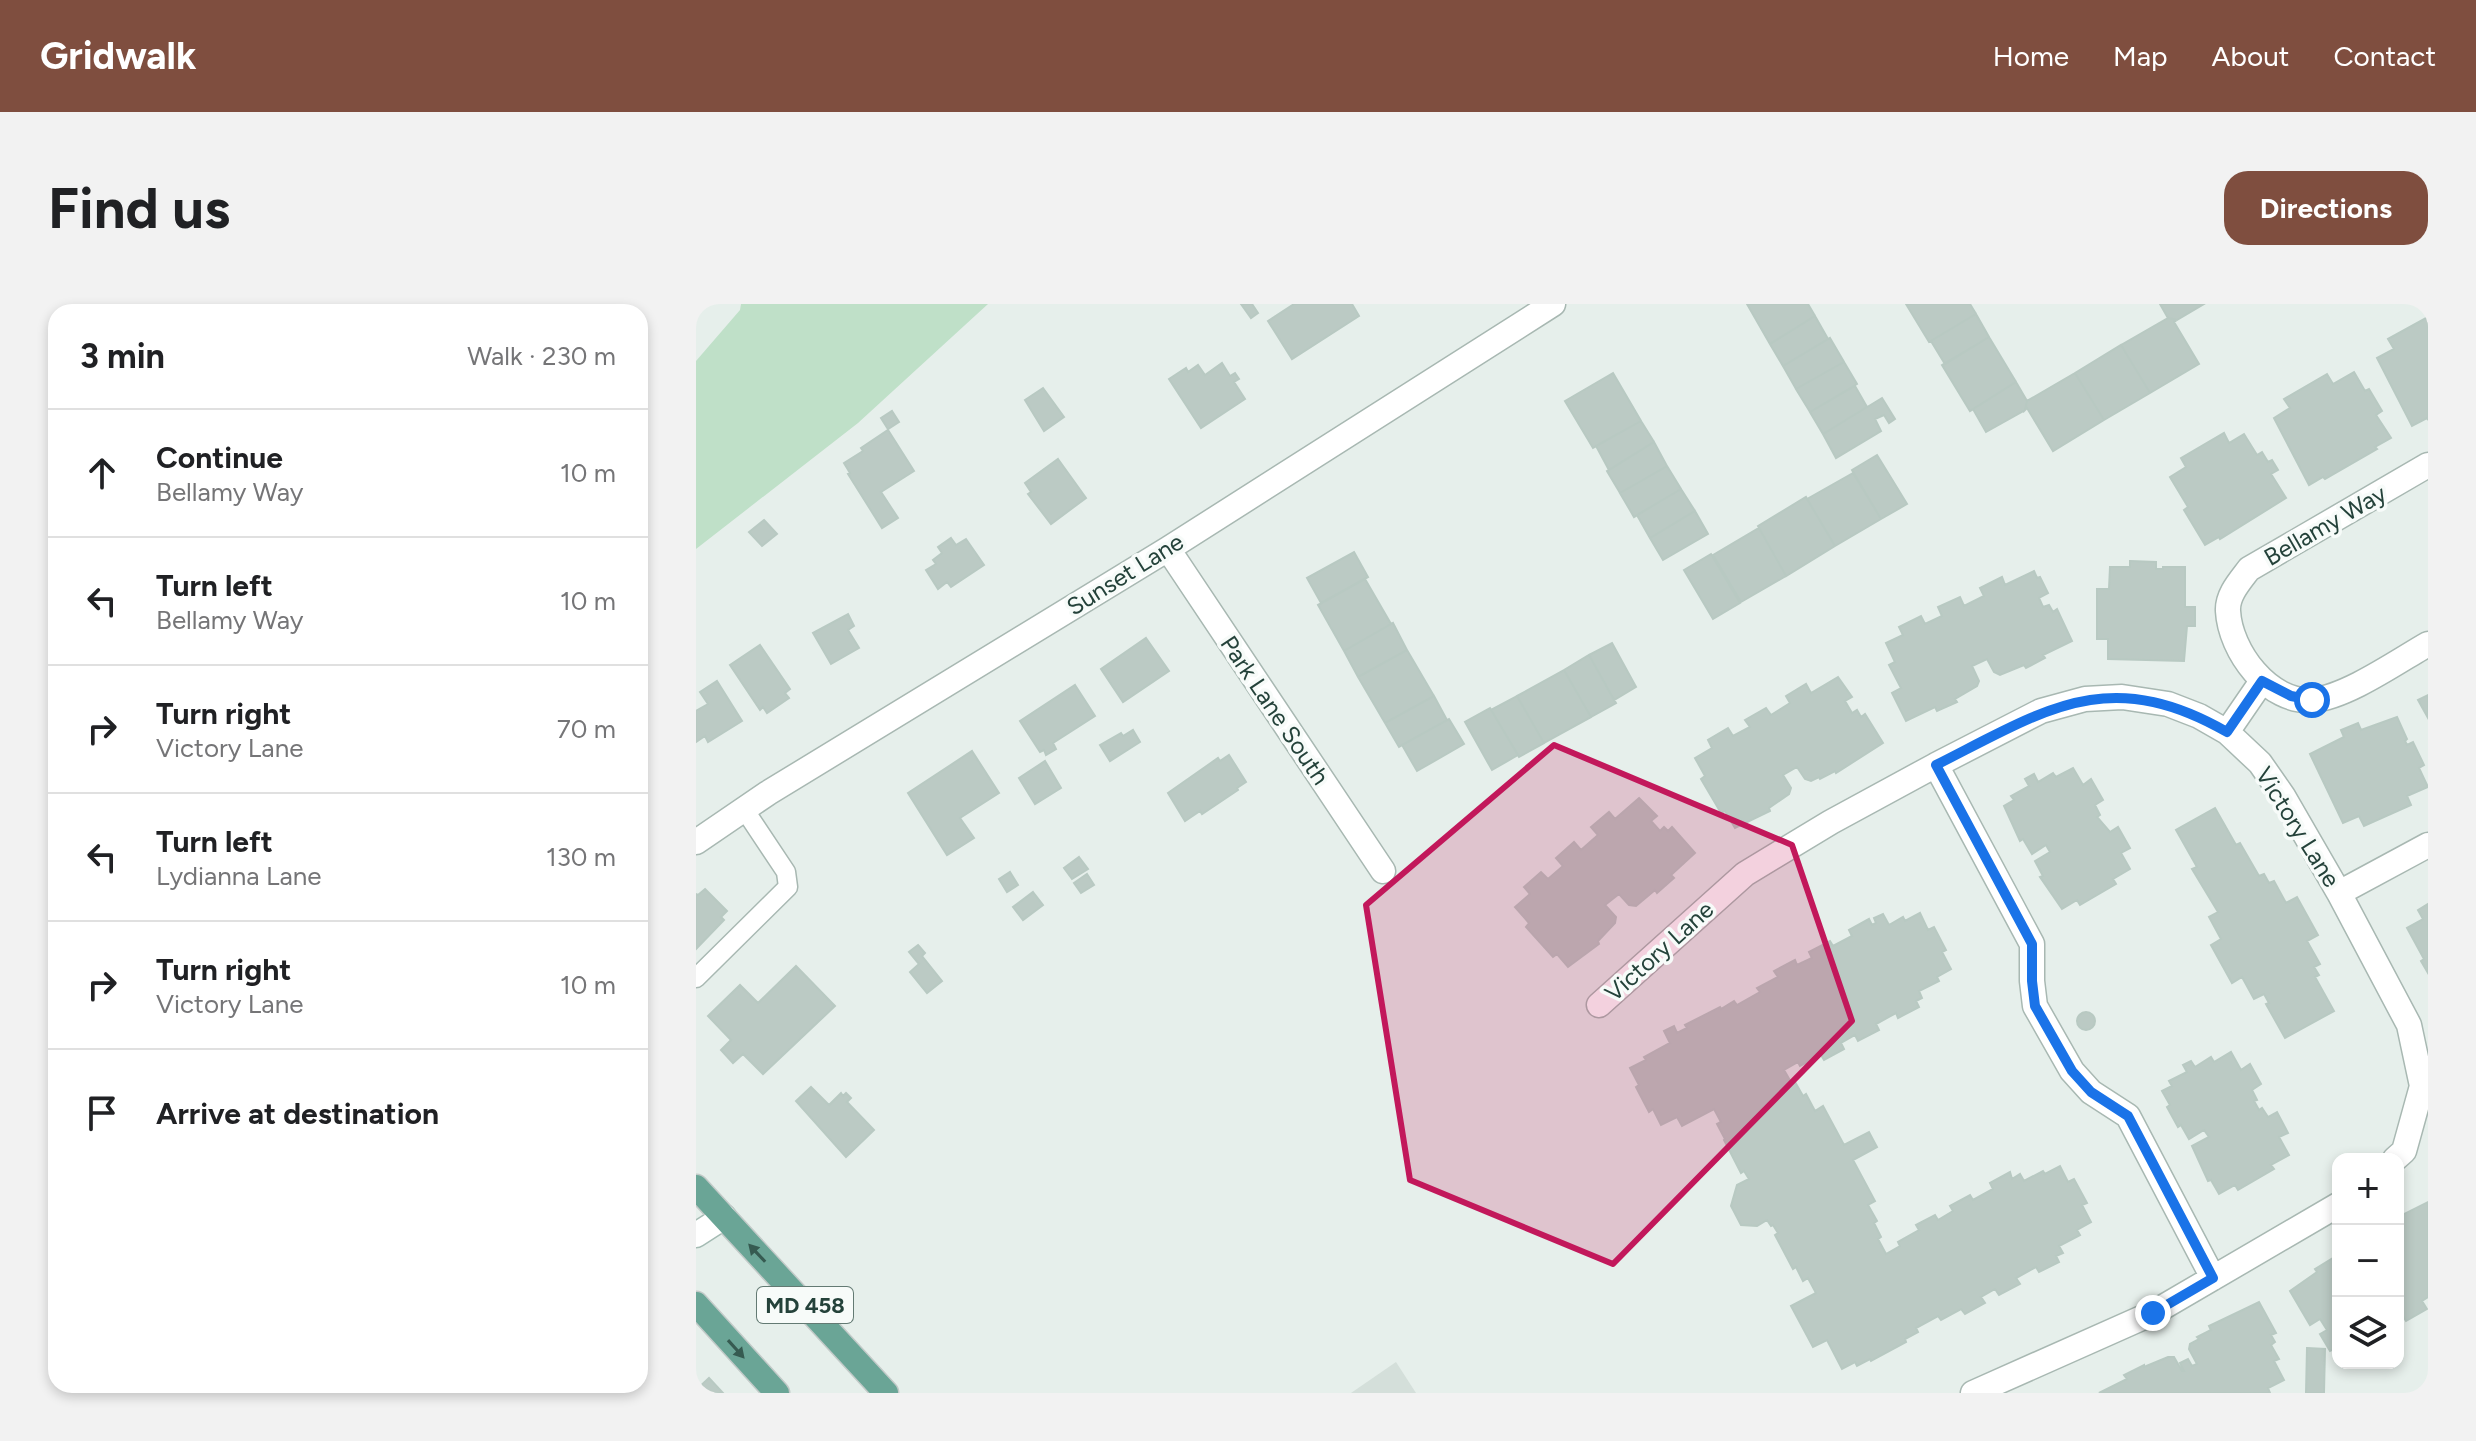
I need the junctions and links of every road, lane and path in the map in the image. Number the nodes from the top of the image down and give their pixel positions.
1 (1553, 304) edge
2 (2428, 465) edge
3 (1168, 549) junction
4 (2428, 644) edge
5 (2262, 681) junction
6 (2227, 732) junction
7 (1936, 765) junction
8 (744, 809) junction
9 (696, 842) edge
10 (2428, 845) edge
11 (1383, 871) dead end
12 (2339, 893) junction
13 (696, 978) edge
14 (1599, 1005) dead end
15 (2422, 1050) edge
16 (2402, 1153) edge
17 (696, 1187) edge
18 (2332, 1209) edge
19 (724, 1217) junction
20 (696, 1235) edge
21 (2213, 1278) junction
22 (696, 1304) edge
23 (777, 1393) edge
24 (886, 1393) edge
25 (1973, 1393) edge

1 - 3 street, Sunset Lane
2 - 5 street, Bellamy Way
3 - 8 street, Sunset Lane
3 - 11 street, Park Lane South
4 - 5 street, Bellamy Way
5 - 6 street
6 - 7 street, Victory Lane
6 - 12 street, Victory Lane
7 - 14 street, Victory Lane
7 - 21 street
8 - 9 street, Sunset Lane
8 - 13 lane
10 - 12 street
12 - 15 street, Victory Lane
15 - 16 street, Victory Lane
17 - 19 main road, MD 458
18 - 21 street
19 - 20 street
24 -> 19 main road, MD 458
21 - 25 street
22 -> 23 main road, MD 458

